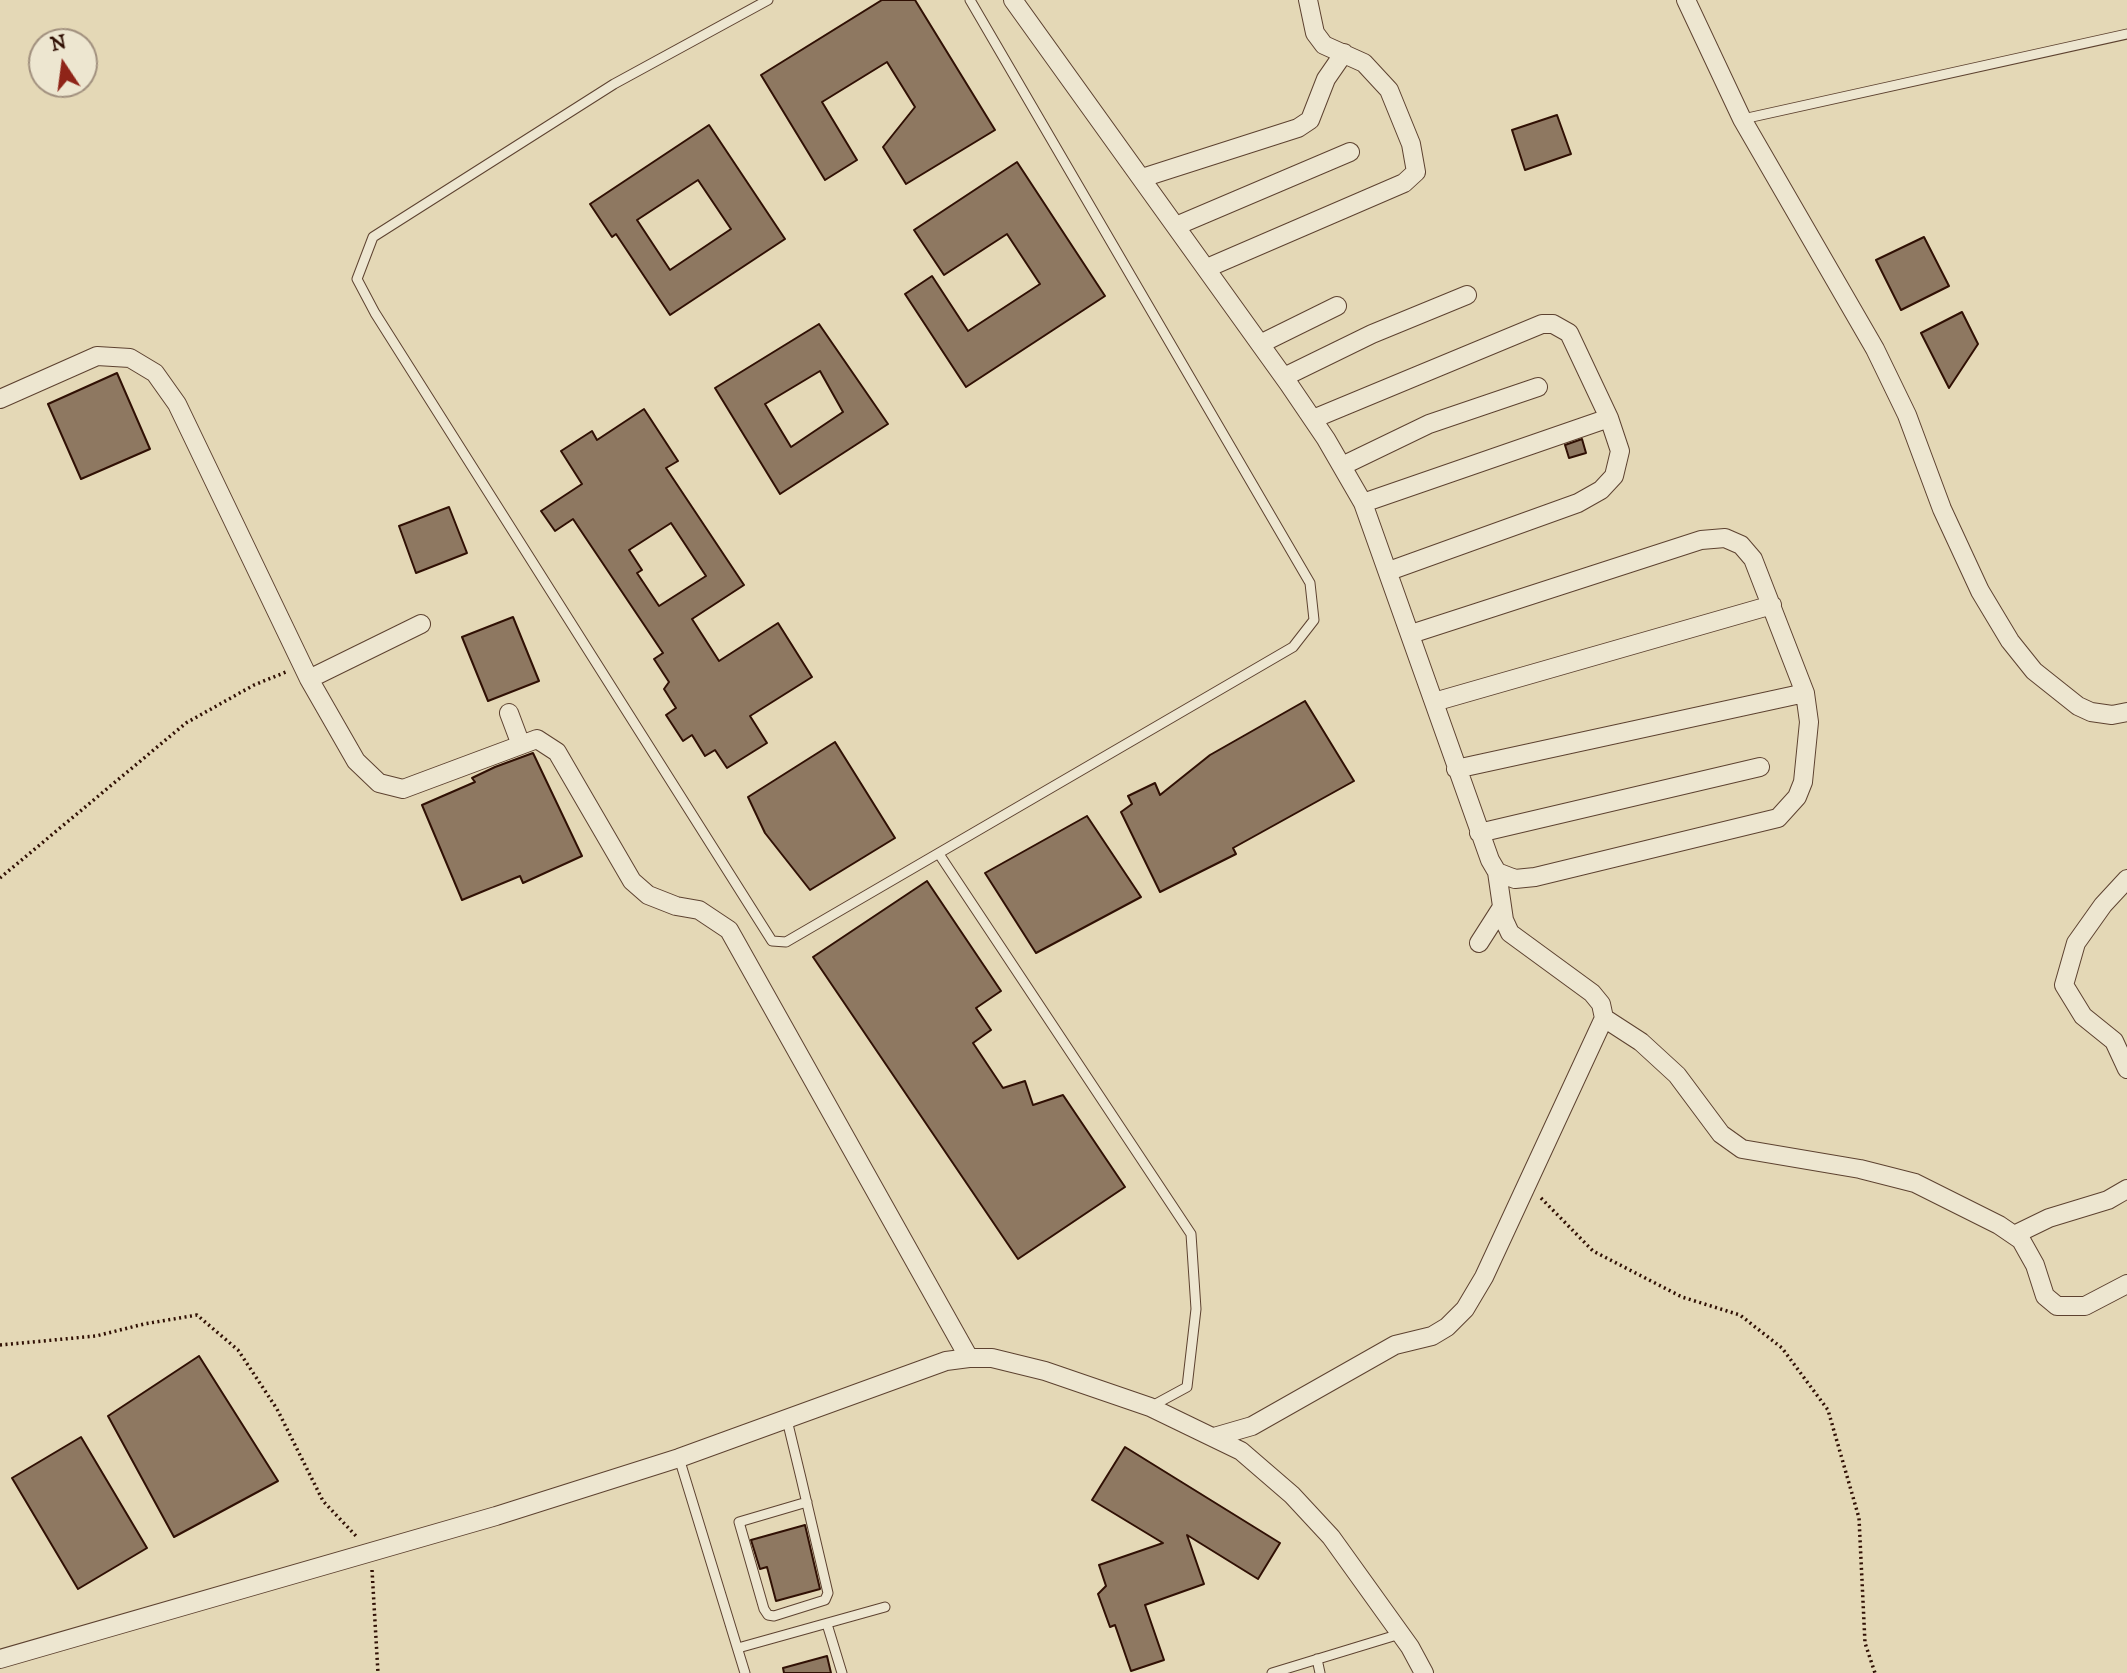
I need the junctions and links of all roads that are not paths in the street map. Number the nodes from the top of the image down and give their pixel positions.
1 (768, 0) edge
2 (970, 0) edge
3 (1013, 0) edge
4 (1308, 0) edge
5 (1686, 0) edge
6 (2127, 34) edge
7 (1343, 53) junction
8 (1742, 119) junction
9 (1350, 152) dead end
10 (1142, 178) junction
11 (1176, 226) junction
12 (1207, 268) junction
13 (1467, 295) dead end
14 (1337, 306) dead end
15 (1260, 344) junction
16 (1284, 377) junction
17 (1538, 387) dead end
18 (0, 399) edge
19 (1609, 418) junction
20 (1313, 419) junction
21 (1342, 466) junction
22 (1363, 503) junction
23 (1389, 571) junction
24 (1772, 605) junction
25 (421, 624) dead end
26 (1411, 634) junction
27 (306, 672) junction
28 (1805, 693) junction
29 (1434, 702) junction
30 (2127, 712) edge
31 (509, 713) dead end
32 (521, 744) junction
33 (1760, 767) dead end
34 (1456, 769) junction
35 (1479, 833) junction
36 (939, 854) junction
37 (1497, 872) junction
38 (2127, 879) edge
39 (1502, 908) junction
40 (1479, 943) dead end
41 (1604, 1018) junction
42 (2127, 1069) edge
43 (2127, 1189) edge
44 (2014, 1235) junction
45 (2127, 1284) edge
46 (969, 1357) junction
47 (1150, 1407) junction
48 (787, 1420) junction
49 (1214, 1437) junction
50 (678, 1458) junction
51 (807, 1502) junction
52 (886, 1607) dead end
53 (827, 1624) junction
54 (1400, 1634) junction
55 (738, 1648) junction
56 (0, 1659) edge
57 (1317, 1659) junction
58 (745, 1673) edge
59 (842, 1673) edge
60 (1272, 1673) edge
61 (1320, 1673) edge
62 (1424, 1673) edge

1 - 36 lane
2 - 36 lane
3 - 10 street
4 - 7 street
5 - 8 street
6 - 8 lane
7 - 10 street
7 - 12 street
8 - 30 street
9 - 11 street
10 - 11 street
11 - 12 street
12 - 15 street
13 - 16 street
14 - 15 street
15 - 16 street
16 - 20 street
17 - 21 street
18 - 27 street
19 - 20 street
19 - 22 street
19 - 23 street
20 - 21 street
21 - 22 street
22 - 23 street
23 - 26 street
24 - 26 street
24 - 28 street
24 - 29 street
25 - 27 street
26 - 29 street
27 - 32 street
28 - 34 street
28 - 37 street
29 - 34 street
31 - 32 street
32 - 46 street
33 - 35 street
34 - 35 street
35 - 37 street
36 - 47 lane
37 - 39 street
38 - 42 street
39 - 40 street
39 - 41 street
41 - 44 street
41 - 49 street
43 - 44 street
44 - 45 street
46 - 47 street
46 - 48 street
47 - 49 street
48 - 50 street
48 - 51 lane
49 - 54 street
50 - 55 lane
50 - 56 street
51 - 51 lane
52 - 53 lane
53 - 55 lane
53 - 59 lane
54 - 57 lane
54 - 62 street
55 - 58 lane
57 - 60 lane
57 - 61 lane

